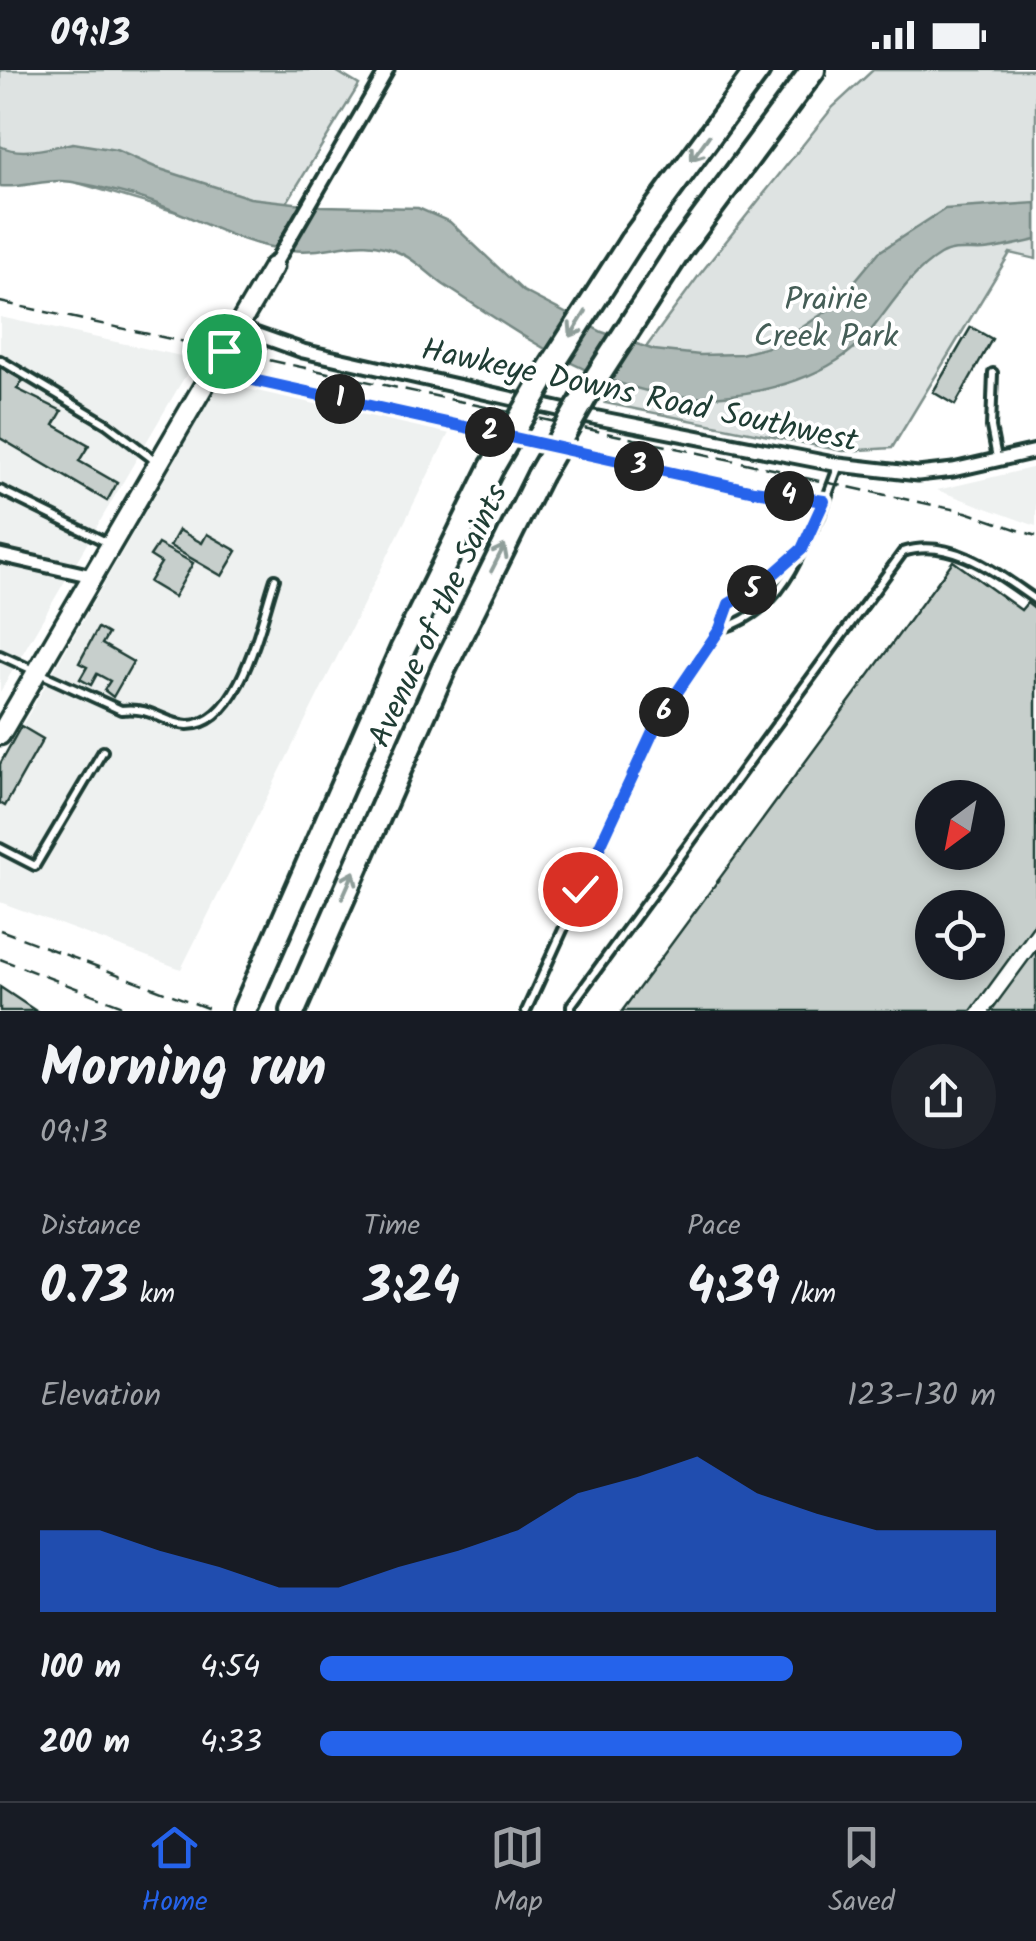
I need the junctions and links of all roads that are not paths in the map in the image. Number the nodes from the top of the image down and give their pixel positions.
1 (388, 70) edge
2 (758, 70) edge
3 (810, 76) edge
4 (274, 267) joint
5 (238, 328) junction
6 (0, 360) edge
7 (212, 371) junction
8 (992, 373) dead end
9 (1036, 451) edge
10 (998, 460) junction
11 (158, 463) junction
12 (839, 466) junction
13 (0, 490) edge
14 (824, 501) junction
15 (110, 544) junction
16 (802, 549) junction
17 (0, 555) edge
18 (92, 576) junction
19 (274, 579) dead end
20 (1036, 600) edge
21 (720, 629) junction
22 (0, 655) edge
23 (36, 672) junction
24 (0, 736) edge
25 (103, 750) dead end
26 (0, 848) edge
27 (244, 1011) edge
28 (293, 1011) edge
29 (526, 1011) edge
30 (571, 1011) edge

1 - 4 street
2 -> 27 highway, Avenue of the Saints, bridge
28 -> 3 highway, Avenue of the Saints, bridge
4 - 5 street
5 - 7 street
5 - 12 street, Hawkeye Downs Road Southwest
6 - 11 lane
7 - 11 street
7 - 14 lane
8 - 10 lane
9 - 10 street, Hawkeye Downs Road Southwest
10 - 12 street, Hawkeye Downs Road Southwest
11 - 15 street
12 - 14 lane
13 - 15 lane
14 - 16 lane
15 - 18 street
16 - 21 lane
16 - 21 lane
17 - 18 street
18 - 23 street
19 - 23 lane
20 - 30 lane
21 - 29 lane
22 - 23 lane
23 - 24 street
25 - 26 lane

